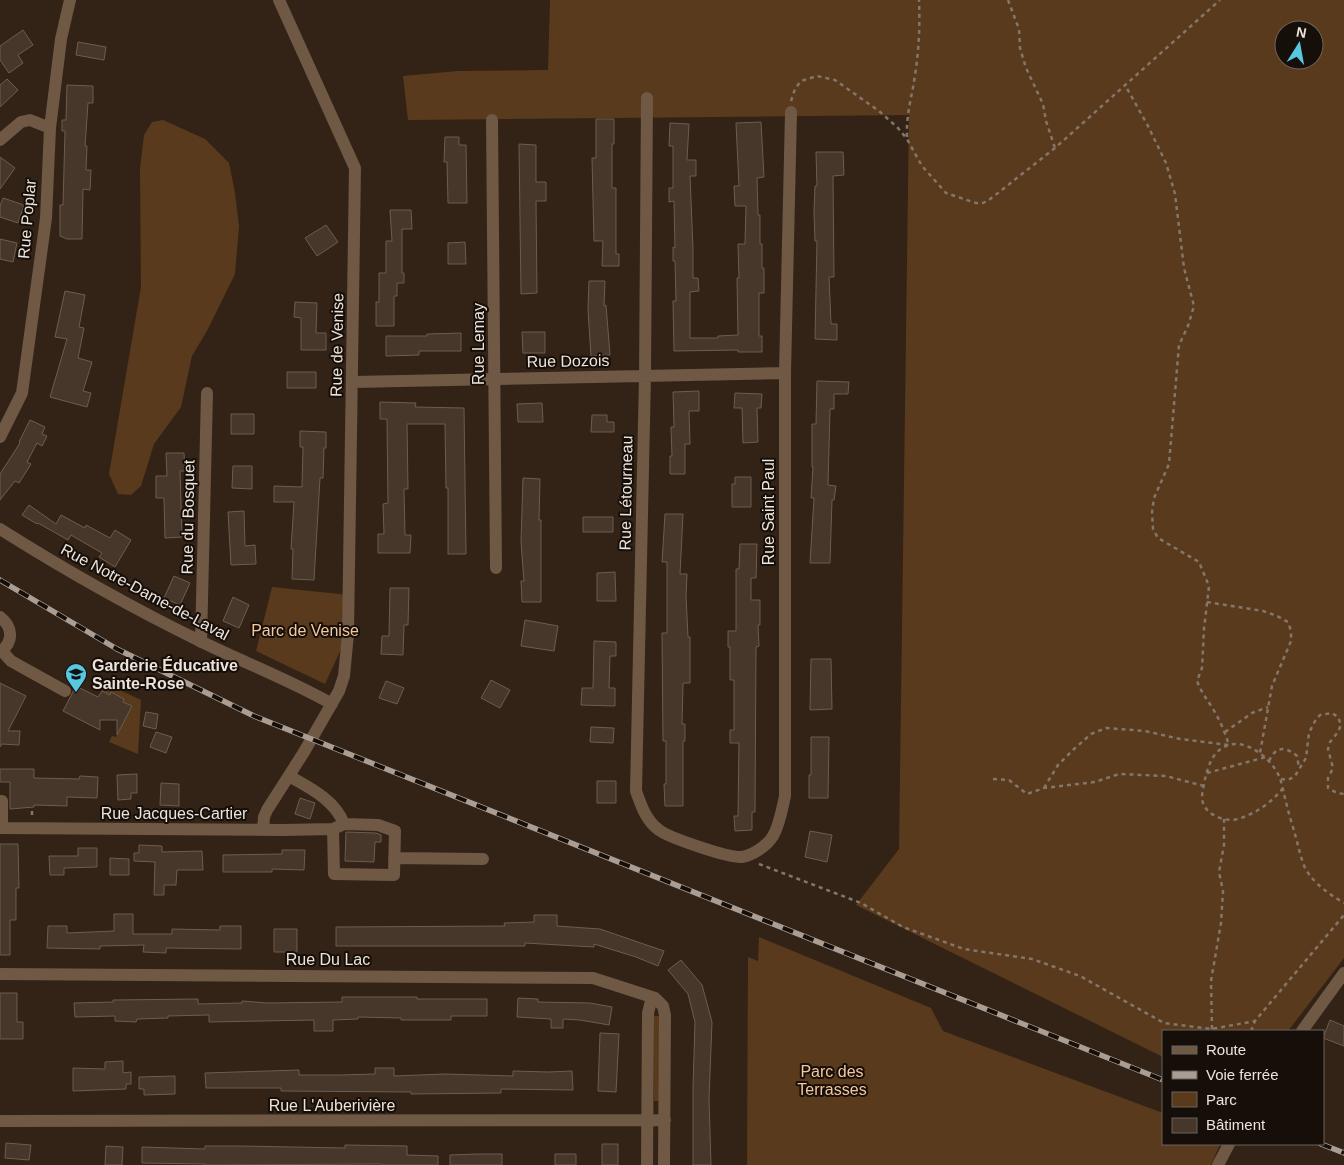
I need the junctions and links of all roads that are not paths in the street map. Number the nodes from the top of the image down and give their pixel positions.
1 (70, 0) edge
2 (279, 0) edge
3 (647, 98) dead end
4 (791, 112) road end
5 (492, 120) dead end
6 (50, 128) junction
7 (0, 140) edge
8 (785, 374) junction
9 (645, 376) junction
10 (494, 379) junction
11 (353, 382) junction
12 (207, 393) dead end
13 (0, 437) edge
14 (0, 529) edge
15 (496, 568) dead end
16 (0, 617) edge
17 (201, 642) junction
18 (1, 651) edge
19 (65, 691) dead end
20 (332, 704) junction
21 (289, 776) junction
22 (0, 801) edge
23 (338, 826) junction
24 (1, 828) edge
25 (263, 830) junction
26 (707, 850) joint
27 (394, 858) junction
28 (483, 859) dead end
29 (1344, 973) edge
30 (0, 974) edge
31 (652, 997) junction
32 (1303, 1030) edge
33 (647, 1120) junction
34 (665, 1120) junction
35 (0, 1122) edge
36 (1228, 1145) edge
37 (647, 1165) edge
38 (664, 1165) edge
39 (1218, 1165) edge

1 - 6 street, Rue Poplar
2 - 11 street, Rue de Venise
3 - 9 street, Rue Létourneau
4 - 8 street, Rue Saint Paul
5 - 10 street, Rue Lemay
6 - 7 street
6 - 13 street, Rue Poplar
8 - 9 street, Rue Dozois
8 - 26 street, Rue Saint Paul
9 - 10 street, Rue Dozois
9 - 26 street, Rue Létourneau
10 - 11 street, Rue Dozois
10 - 15 street, Rue Lemay
11 - 20 street, Rue de Venise
12 - 17 street, Rue du Bosquet
14 - 17 street, Rue Notre-Dame-de-Laval
16 - 18 street
17 - 20 street, Rue Notre-Dame-de-Laval
18 - 19 street
20 - 21 street, Rue Jacques-Cartier
21 - 23 street
21 - 25 street, Rue Jacques-Cartier
22 - 24 street
23 - 25 street
23 - 27 street
23 - 27 street
24 - 25 street, Rue Jacques-Cartier
27 - 28 street
29 - 32 street
30 - 31 street, Rue Du Lac
31 - 33 street
31 - 34 street
33 - 34 street, Rue L'Auberivière
33 - 35 street, Rue L'Auberivière
33 - 37 street
34 - 38 street
36 - 39 street

